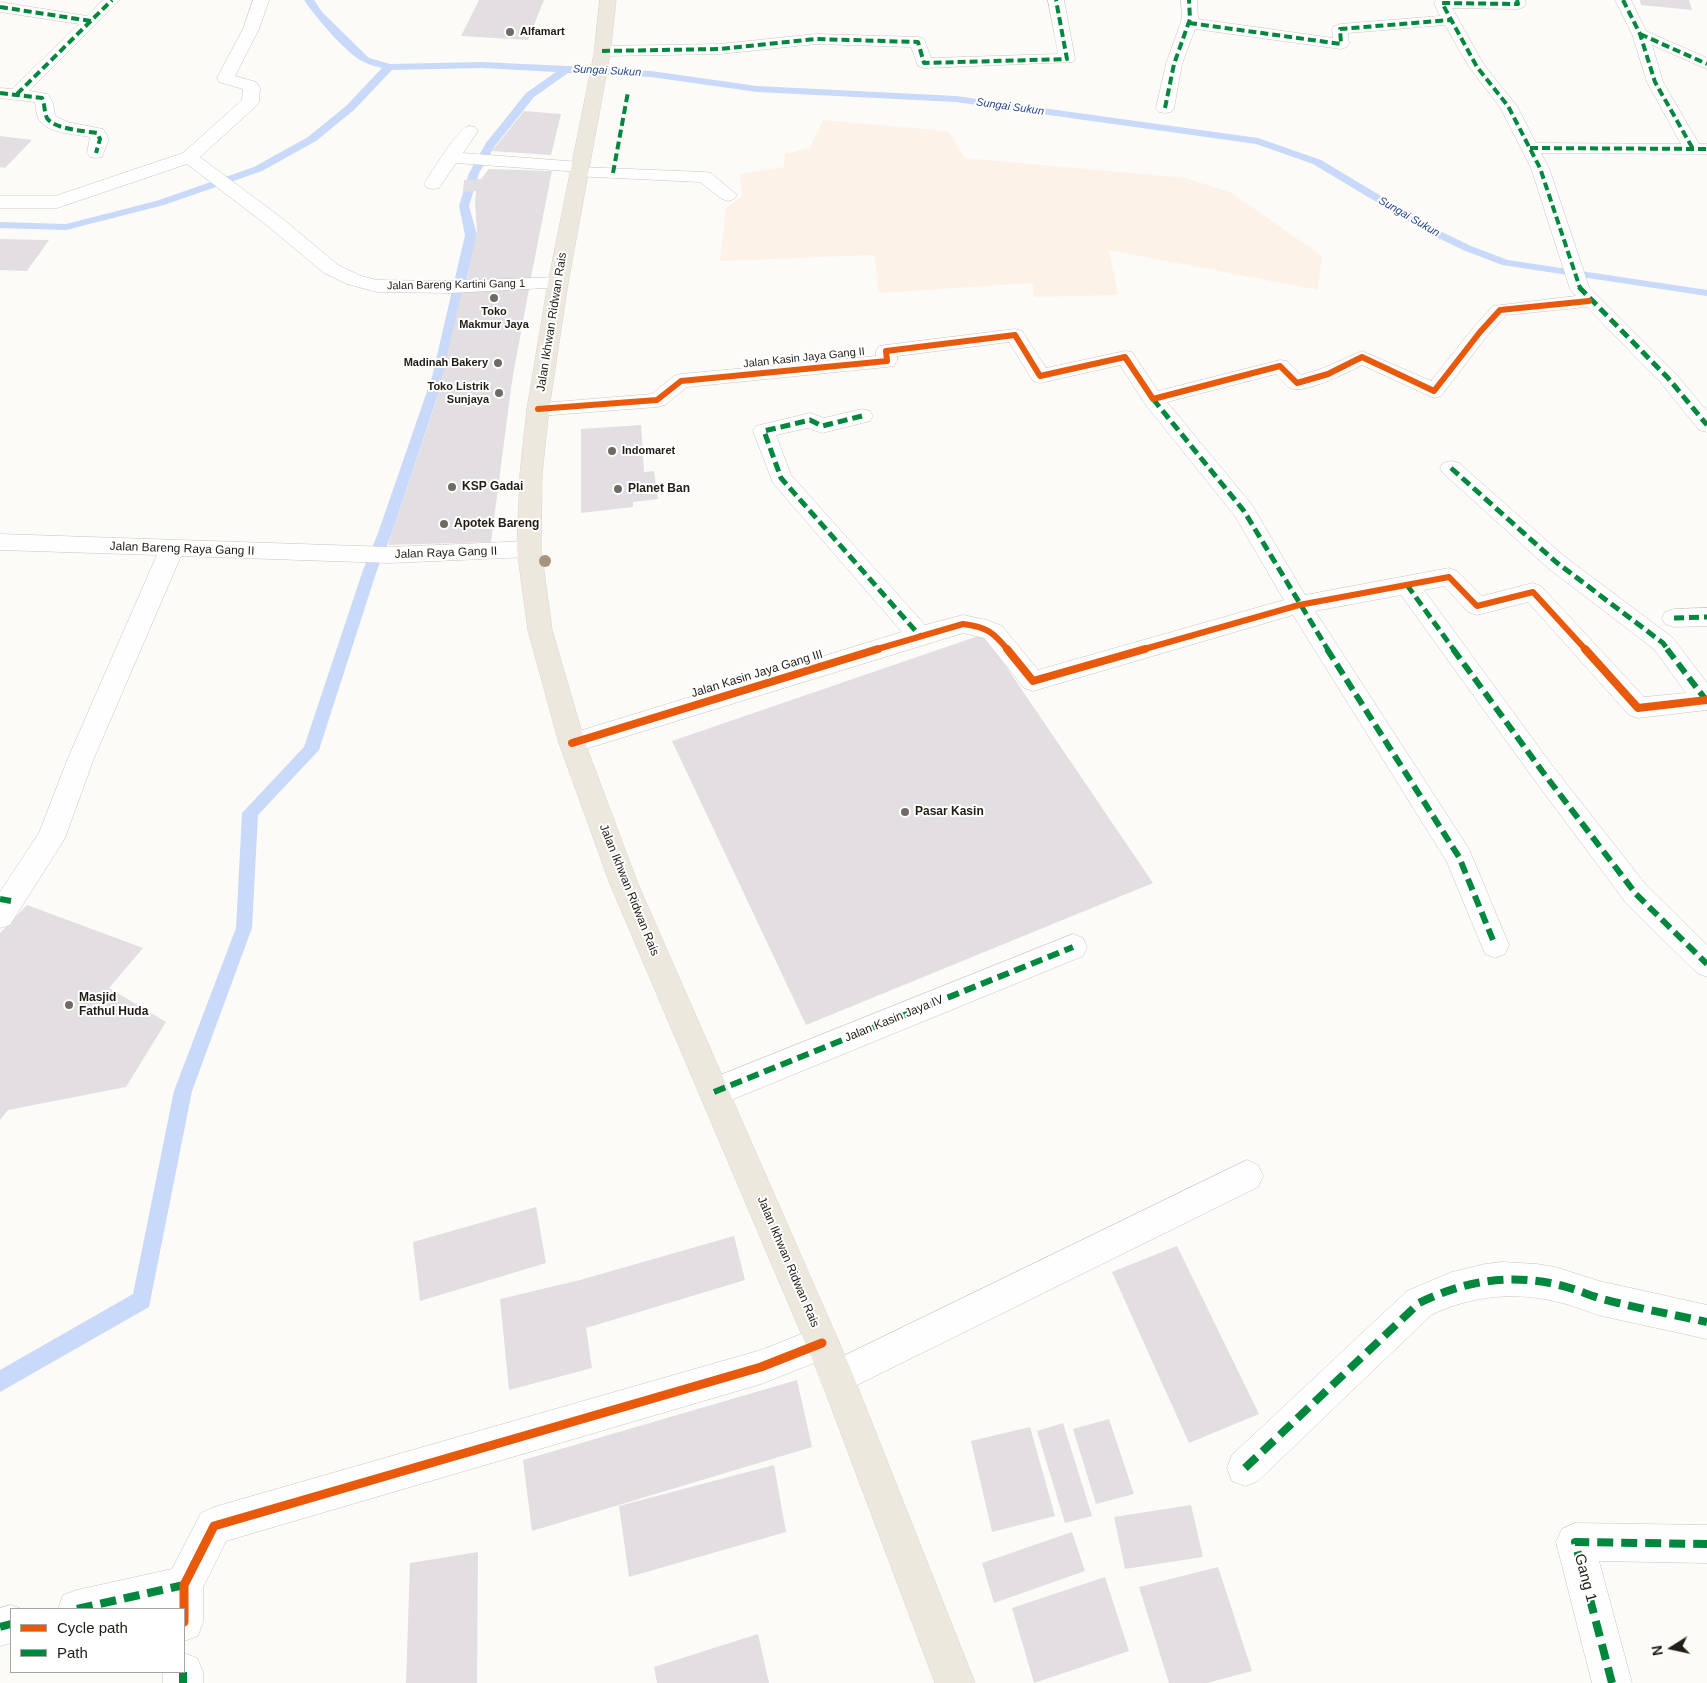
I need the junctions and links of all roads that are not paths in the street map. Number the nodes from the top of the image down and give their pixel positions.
1 (112, 0) edge
2 (261, 0) edge
3 (608, 0) edge
4 (1056, 0) edge
5 (1189, 0) edge
6 (1516, 0) edge
7 (1623, 0) edge
8 (0, 7) edge
9 (1450, 20) junction
10 (91, 21) junction
11 (1189, 23) junction
12 (1640, 34) junction
13 (602, 52) junction
14 (1707, 64) edge
15 (9, 94) edge
16 (1164, 108) dead end
17 (469, 131) dead end
18 (1530, 148) junction
19 (1700, 149) edge
20 (96, 153) dead end
21 (189, 157) junction
22 (450, 157) junction
23 (580, 168) junction
24 (433, 184) dead end
25 (728, 195) dead end
26 (0, 202) edge
27 (558, 283) junction
28 (1584, 295) junction
29 (1153, 399) junction
30 (538, 409) junction
31 (862, 416) dead end
32 (1707, 424) edge
33 (1451, 468) dead end
34 (0, 542) edge
35 (172, 549) junction
36 (529, 549) junction
37 (364, 554) joint
38 (1407, 585) junction
39 (1299, 605) junction
40 (1707, 617) edge
41 (1674, 618) dead end
42 (920, 636) junction
43 (1707, 700) edge
44 (572, 743) junction
45 (4, 905) edge
46 (1495, 945) dead end
47 (1073, 947) dead end
48 (1707, 964) edge
49 (714, 1092) junction
50 (1247, 1176) dead end
51 (1707, 1322) edge
52 (822, 1343) junction
53 (837, 1376) junction
54 (1245, 1468) dead end
55 (1707, 1544) edge
56 (184, 1585) junction
57 (81, 1608) edge
58 (184, 1608) edge
59 (956, 1683) edge
60 (1612, 1683) edge

1 - 10 street
2 - 21 street
3 - 13 main road, Jalan Ikhwan Ridwan Rais
4 - 13 street
5 - 11 street
6 - 9 street
7 - 12 street
8 - 10 street
9 - 11 street
9 - 18 street
10 - 15 street
11 - 16 street
12 - 14 street
12 - 19 street
13 - 23 main road, Jalan Ikhwan Ridwan Rais
15 - 20 street
17 - 22 street
18 - 19 street
18 - 28 street
21 - 26 street
21 - 27 street, Jalan Bareng Kartini Gang 1
22 - 23 street
22 - 24 street
23 - 25 street
23 - 27 main road, Jalan Ikhwan Ridwan Rais
27 - 30 main road, Jalan Ikhwan Ridwan Rais
28 - 29 street
28 - 32 street
29 - 30 street, Jalan Kasin Jaya Gang II
29 - 39 street
30 - 36 main road, Jalan Ikhwan Ridwan Rais
31 - 42 street
33 - 43 street
34 - 35 street, Jalan Bareng Raya Gang II
35 - 37 street, Jalan Bareng Raya Gang II
35 - 45 street
36 - 37 street, Jalan Raya Gang II
36 - 44 main road, Jalan Ikhwan Ridwan Rais
38 - 39 street
38 - 43 street
38 - 48 street
39 - 42 street, Jalan Kasin Jaya Gang III
39 - 46 street
40 - 41 street
42 - 44 street, Jalan Kasin Jaya Gang III
44 - 49 main road, Jalan Ikhwan Ridwan Rais
47 - 49 street, Jalan Kasin Jaya IV
49 - 52 main road, Jalan Ikhwan Ridwan Rais
50 - 53 street
51 - 54 street
52 - 53 main road, Jalan Ikhwan Ridwan Rais
52 - 56 street
53 - 59 main road, Jalan Ikhwan Ridwan Rais
55 - 60 street, Gang 1
56 - 57 street
56 - 58 street

